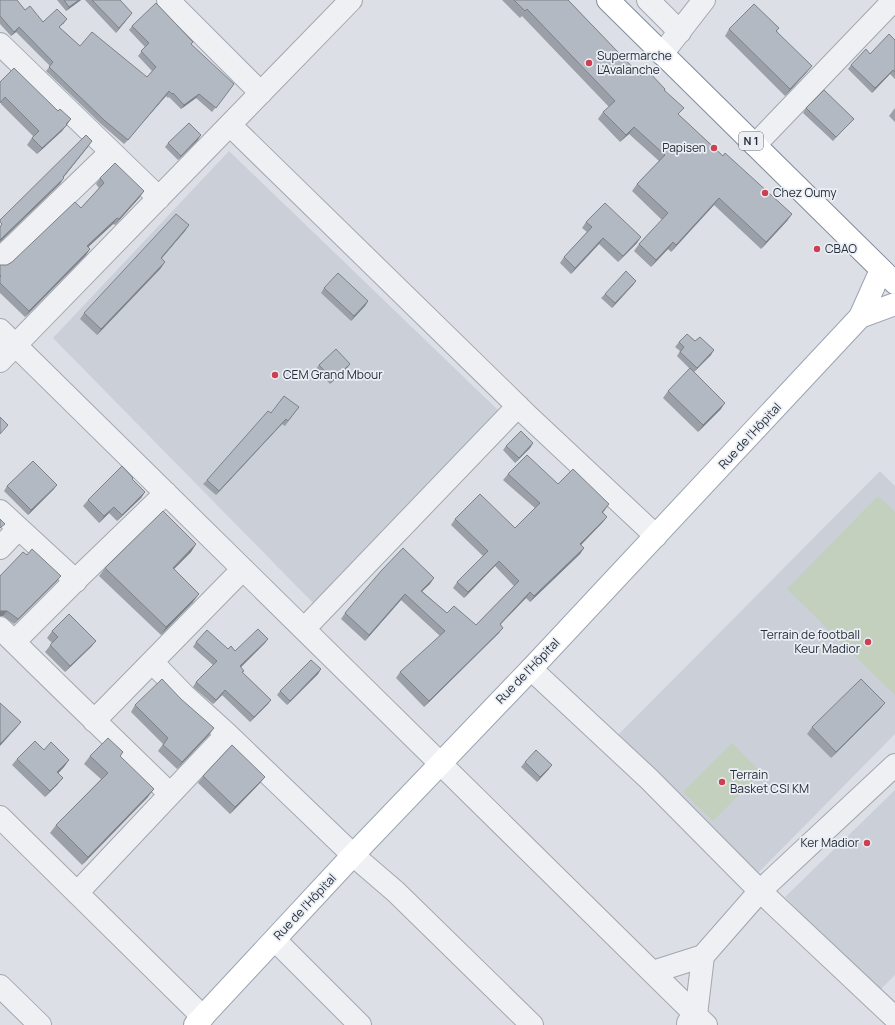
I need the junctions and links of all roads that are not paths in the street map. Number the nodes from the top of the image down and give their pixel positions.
1 (168, 0) edge
2 (351, 0) edge
3 (608, 0) edge
4 (648, 0) edge
5 (704, 0) edge
6 (894, 0) edge
7 (680, 32) junction
8 (662, 54) junction
9 (4, 56) edge
10 (261, 93) junction
11 (230, 125) junction
12 (755, 145) junction
13 (111, 152) junction
14 (159, 198) junction
15 (0, 259) edge
16 (888, 276) edge
17 (895, 304) edge
18 (860, 317) junction
19 (0, 330) edge
20 (16, 345) junction
21 (0, 362) edge
22 (518, 406) junction
23 (166, 493) junction
24 (0, 512) edge
25 (18, 529) junction
26 (656, 536) junction
27 (0, 548) edge
28 (243, 569) junction
29 (76, 581) junction
30 (304, 629) junction
31 (7, 635) edge
32 (152, 662) junction
33 (531, 668) junction
34 (94, 721) junction
35 (227, 734) junction
36 (440, 763) junction
37 (895, 764) edge
38 (170, 794) junction
39 (0, 817) edge
40 (353, 855) junction
41 (760, 891) junction
42 (77, 893) junction
43 (275, 940) junction
44 (703, 956) junction
45 (652, 972) junction
46 (0, 986) edge
47 (895, 1018) edge
48 (199, 1021) edge
49 (696, 1022) edge
50 (40, 1025) edge
51 (360, 1025) edge
52 (532, 1025) edge

1 - 10 street
2 - 10 street
3 - 8 main road, N 1
4 - 7 street
5 - 7 street
6 - 12 street
7 - 8 street
8 - 12 main road, N 1
9 - 13 street
10 - 11 street
11 - 14 street
11 - 22 street
12 - 16 main road, N 1
13 - 14 street
13 - 15 street
14 - 20 street
16 - 18 main road
17 - 18 main road
18 - 26 main road, Rue de l'Hôpital
19 - 20 street
20 - 21 street
20 - 23 street
22 - 26 street
22 - 30 street
23 - 28 street
23 - 29 street
24 - 25 street
25 - 27 street
25 - 29 street
26 - 33 main road, Rue de l'Hôpital
28 - 30 street
28 - 32 street
29 - 31 street
30 - 36 street
31 - 34 street
32 - 34 street
32 - 35 street
33 - 36 main road, Rue de l'Hôpital
33 - 41 street
34 - 38 street
35 - 38 street
35 - 40 street
36 - 40 main road, Rue de l'Hôpital
36 - 45 street
37 - 41 street
38 - 42 street
39 - 42 street
40 - 43 main road, Rue de l'Hôpital
40 - 52 street
41 - 44 street
41 - 47 street
42 - 48 street
43 - 48 main road, Rue de l'Hôpital
43 - 51 street
44 - 45 street
44 - 49 street
45 - 49 street
46 - 50 street

